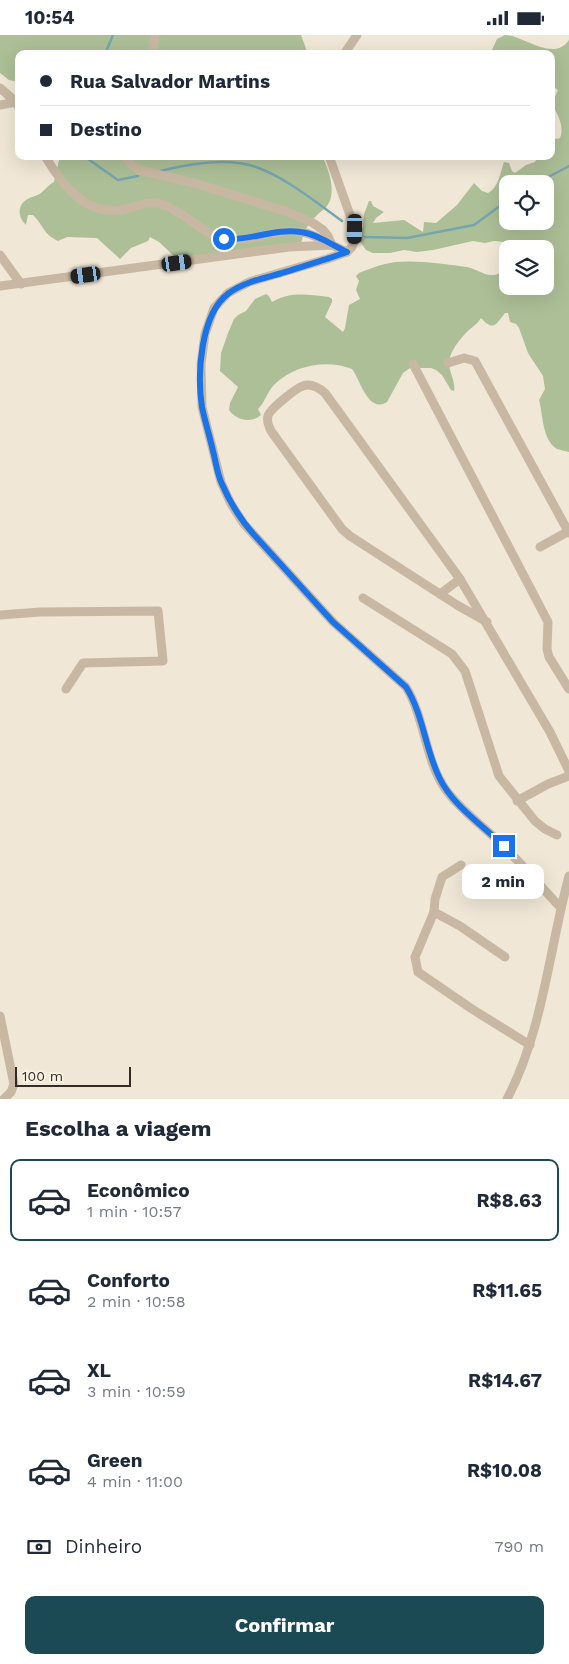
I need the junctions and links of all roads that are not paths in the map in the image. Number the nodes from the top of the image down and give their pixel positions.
1 (155, 35) edge
2 (357, 35) edge
3 (153, 50) edge
4 (347, 50) edge
5 (0, 88) edge
6 (15, 103) edge
7 (0, 105) edge
8 (15, 105) edge
9 (48, 160) edge
10 (128, 160) edge
11 (330, 160) edge
12 (332, 245) junction
13 (347, 252) junction
14 (0, 255) edge
15 (22, 284) junction
16 (0, 286) edge
17 (448, 363) dead end
18 (413, 364) dead end
19 (569, 532) edge
20 (540, 547) dead end
21 (460, 579) junction
22 (440, 595) junction
23 (363, 597) dead end
24 (0, 615) edge
25 (487, 622) junction
26 (66, 689) dead end
27 (569, 689) edge
28 (569, 771) edge
29 (569, 776) edge
30 (518, 801) junction
31 (557, 835) dead end
32 (461, 865) dead end
33 (569, 876) edge
34 (560, 907) junction
35 (434, 912) junction
36 (505, 957) dead end
37 (0, 1016) edge
38 (530, 1045) junction
39 (4, 1099) edge
40 (506, 1099) edge

1 - 3 street
2 - 4 street
5 - 6 street
7 - 8 street
9 - 12 street
10 - 12 street
11 - 13 street
12 - 13 street
12 - 15 street
13 - 34 street
14 - 15 street
15 - 16 street
17 - 19 street
18 - 27 street
19 - 20 street
21 - 22 street
21 - 22 street
21 - 25 street
22 - 25 street
23 - 30 street
24 - 26 street
25 - 28 street
29 - 30 street
30 - 31 street
32 - 35 street
33 - 34 street
34 - 38 street
35 - 36 street
35 - 38 street
37 - 39 street
38 - 40 street

